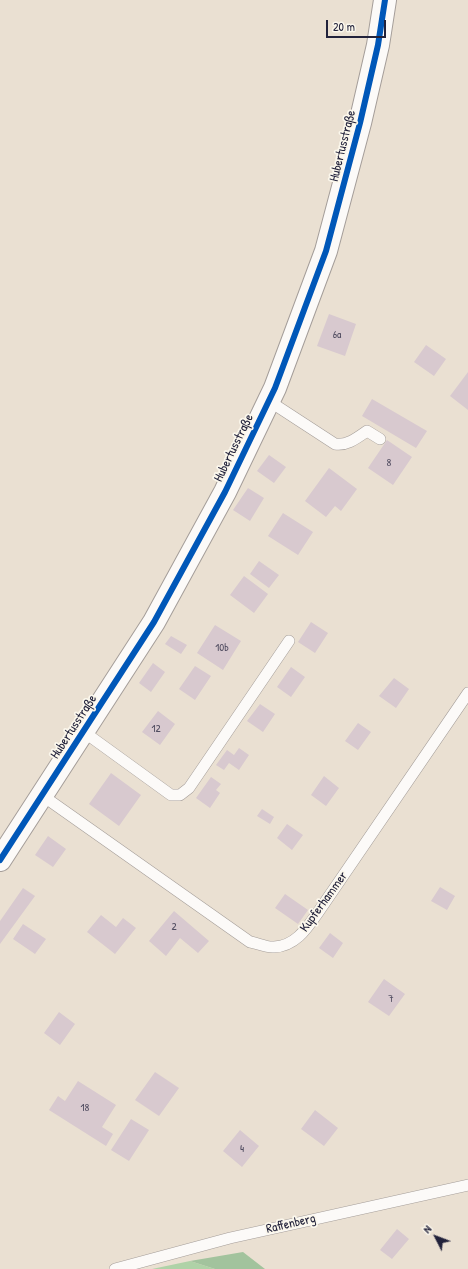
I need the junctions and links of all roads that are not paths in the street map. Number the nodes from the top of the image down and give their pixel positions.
1 (385, 0) edge
2 (269, 401) junction
3 (380, 438) dead end
4 (290, 641) dead end
5 (468, 693) edge
6 (84, 732) junction
7 (43, 796) junction
8 (0, 860) edge
9 (468, 1185) edge
10 (115, 1269) edge

1 - 2 street, Hubertusstraße
2 - 3 lane
2 - 6 street, Hubertusstraße
4 - 6 lane
5 - 7 lane, Kupferhammer
6 - 7 street, Hubertusstraße
7 - 8 street, Hubertusstraße
9 - 10 lane, Raffenberg

